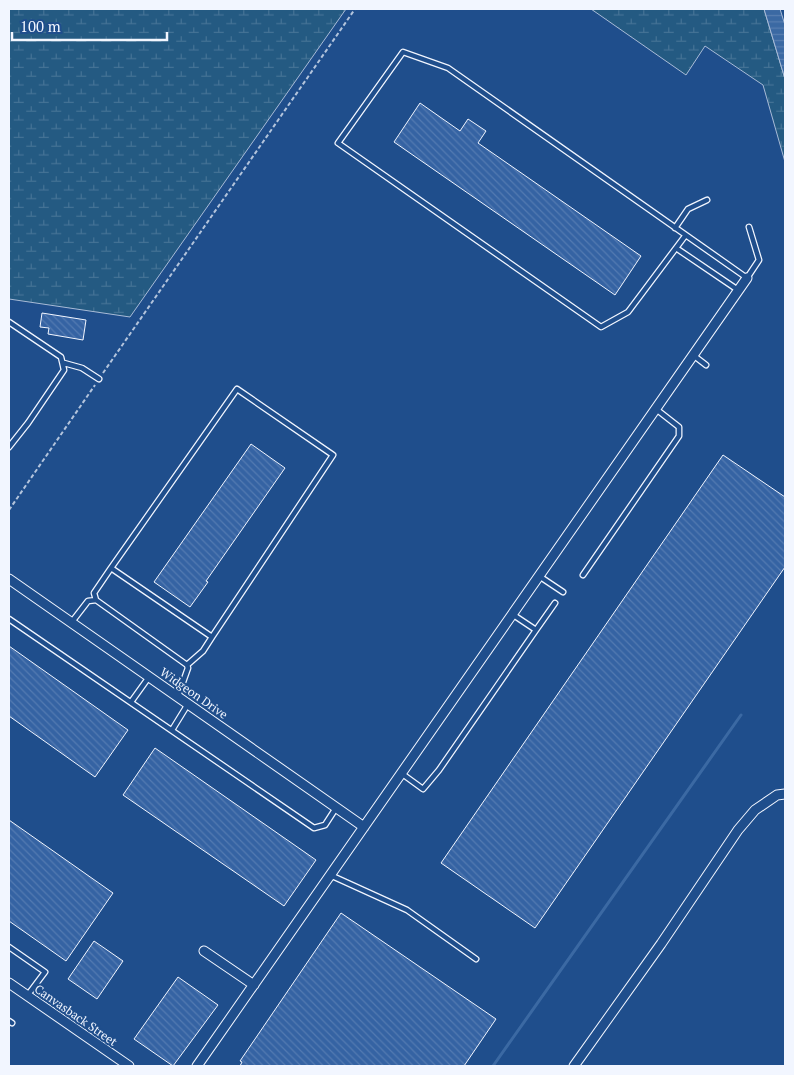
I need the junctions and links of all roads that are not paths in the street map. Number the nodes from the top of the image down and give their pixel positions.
1 (707, 200) dead end
2 (749, 227) dead end
3 (675, 228) junction
4 (686, 236) junction
5 (676, 248) junction
6 (747, 278) junction
7 (738, 290) junction
8 (9, 322) edge
9 (693, 355) junction
10 (64, 363) junction
11 (706, 365) dead end
12 (99, 379) road end
13 (656, 409) junction
14 (9, 447) edge
15 (111, 568) junction
16 (584, 575) dead end
17 (539, 576) junction
18 (9, 579) edge
19 (562, 592) dead end
20 (96, 600) junction
21 (555, 603) dead end
22 (512, 614) junction
23 (9, 619) edge
24 (71, 623) junction
25 (536, 630) junction
26 (212, 637) junction
27 (187, 665) junction
28 (149, 676) junction
29 (178, 697) junction
30 (131, 702) junction
31 (188, 704) junction
32 (172, 730) junction
33 (401, 773) junction
34 (785, 794) edge
35 (336, 807) junction
36 (364, 826) junction
37 (330, 875) junction
38 (9, 947) edge
39 (204, 951) dead end
40 (476, 960) dead end
41 (9, 983) edge
42 (254, 985) junction
43 (27, 996) junction
44 (129, 1066) edge
45 (197, 1066) edge
46 (574, 1066) edge

1 - 3 lane
2 - 6 lane
3 - 4 lane
3 - 5 lane
4 - 5 lane
4 - 6 lane
5 - 7 lane
6 - 7 street
7 - 9 street
8 - 10 lane
9 - 11 lane
9 - 13 street
10 - 12 lane
10 - 14 lane
13 - 16 lane
13 - 17 street
15 - 20 lane
15 - 26 lane
15 - 26 lane
17 - 19 lane
17 - 22 street
18 - 24 street, Widgeon Drive
20 - 24 lane
20 - 27 lane
21 - 25 lane
22 - 25 lane
22 - 33 street
23 - 30 lane
24 - 28 street, Widgeon Drive
25 - 33 lane
26 - 27 lane
27 - 29 lane
28 - 29 street, Widgeon Drive
28 - 30 lane
29 - 31 street, Widgeon Drive
30 - 32 lane
31 - 32 lane
31 - 35 street, Widgeon Drive
32 - 35 lane
33 - 36 street
34 - 46 street
35 - 36 street, Widgeon Drive
36 - 37 street
37 - 40 lane
37 - 42 street
38 - 43 lane
39 - 42 street
41 - 43 street, Canvasback Street
42 - 45 street
43 - 44 street, Canvasback Street

